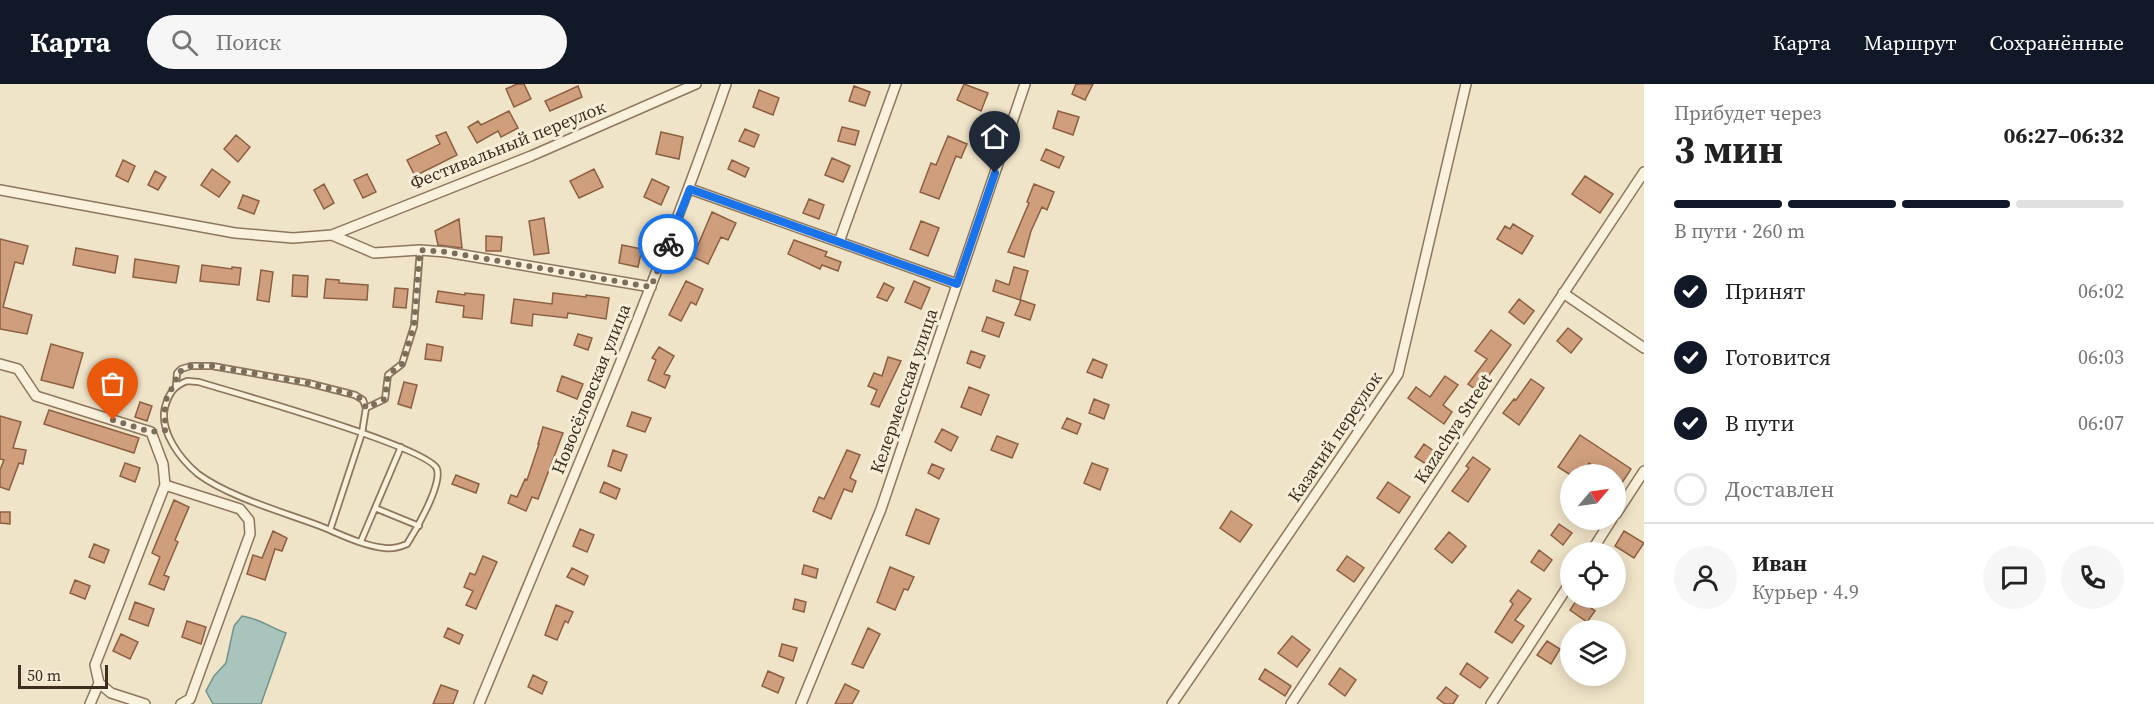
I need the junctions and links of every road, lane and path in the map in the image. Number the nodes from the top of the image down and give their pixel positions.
1 (696, 84) edge
2 (726, 84) edge
3 (896, 84) edge
4 (1025, 84) edge
5 (1466, 84) edge
6 (1644, 172) edge
7 (690, 189) junction
8 (0, 190) edge
9 (332, 235) junction
10 (838, 242) junction
11 (420, 250) junction
12 (957, 284) junction
13 (651, 287) junction
14 (1563, 293) junction
15 (1644, 348) edge
16 (0, 364) edge
17 (176, 385) junction
18 (366, 408) junction
19 (166, 430) junction
20 (151, 432) junction
21 (362, 433) junction
22 (401, 447) junction
23 (1644, 471) edge
24 (165, 485) junction
25 (1626, 499) edge
26 (375, 508) junction
27 (419, 526) junction
28 (330, 530) junction
29 (361, 541) junction
30 (1560, 598) edge
31 (99, 683) junction
32 (90, 704) edge
33 (145, 704) edge
34 (181, 704) edge
35 (479, 704) edge
36 (801, 704) edge
37 (1172, 704) edge
38 (1291, 704) edge
39 (1491, 704) edge

1 - 9 street, Фестивальный переулок
2 - 7 street, Новосёловская улица
3 - 10 street
4 - 12 street, Келермесская улица
5 - 37 street, Казачий переулок
6 - 14 street, Kazachya Street
7 - 10 street
7 - 13 street, Новосёловская улица
8 - 9 street, Фестивальный переулок
9 - 11 street, Фестивальный переулок
10 - 12 street
11 - 13 street, Фестивальный переулок
11 - 18 lane
12 - 36 street, Келермесская улица
13 - 35 street, Новосёловская улица
14 - 15 street
14 - 38 street, Kazachya Street
16 - 20 street
17 - 18 lane
17 - 19 lane
17 - 21 lane
18 - 21 lane
19 - 20 lane
19 - 28 lane
20 - 24 street
21 - 22 lane
21 - 28 lane
22 - 26 lane
22 - 27 lane
23 - 25 street
24 - 31 street
24 - 34 street
26 - 27 lane
26 - 29 lane
27 - 29 lane
28 - 29 lane
30 - 39 street
31 - 32 street
31 - 33 street

